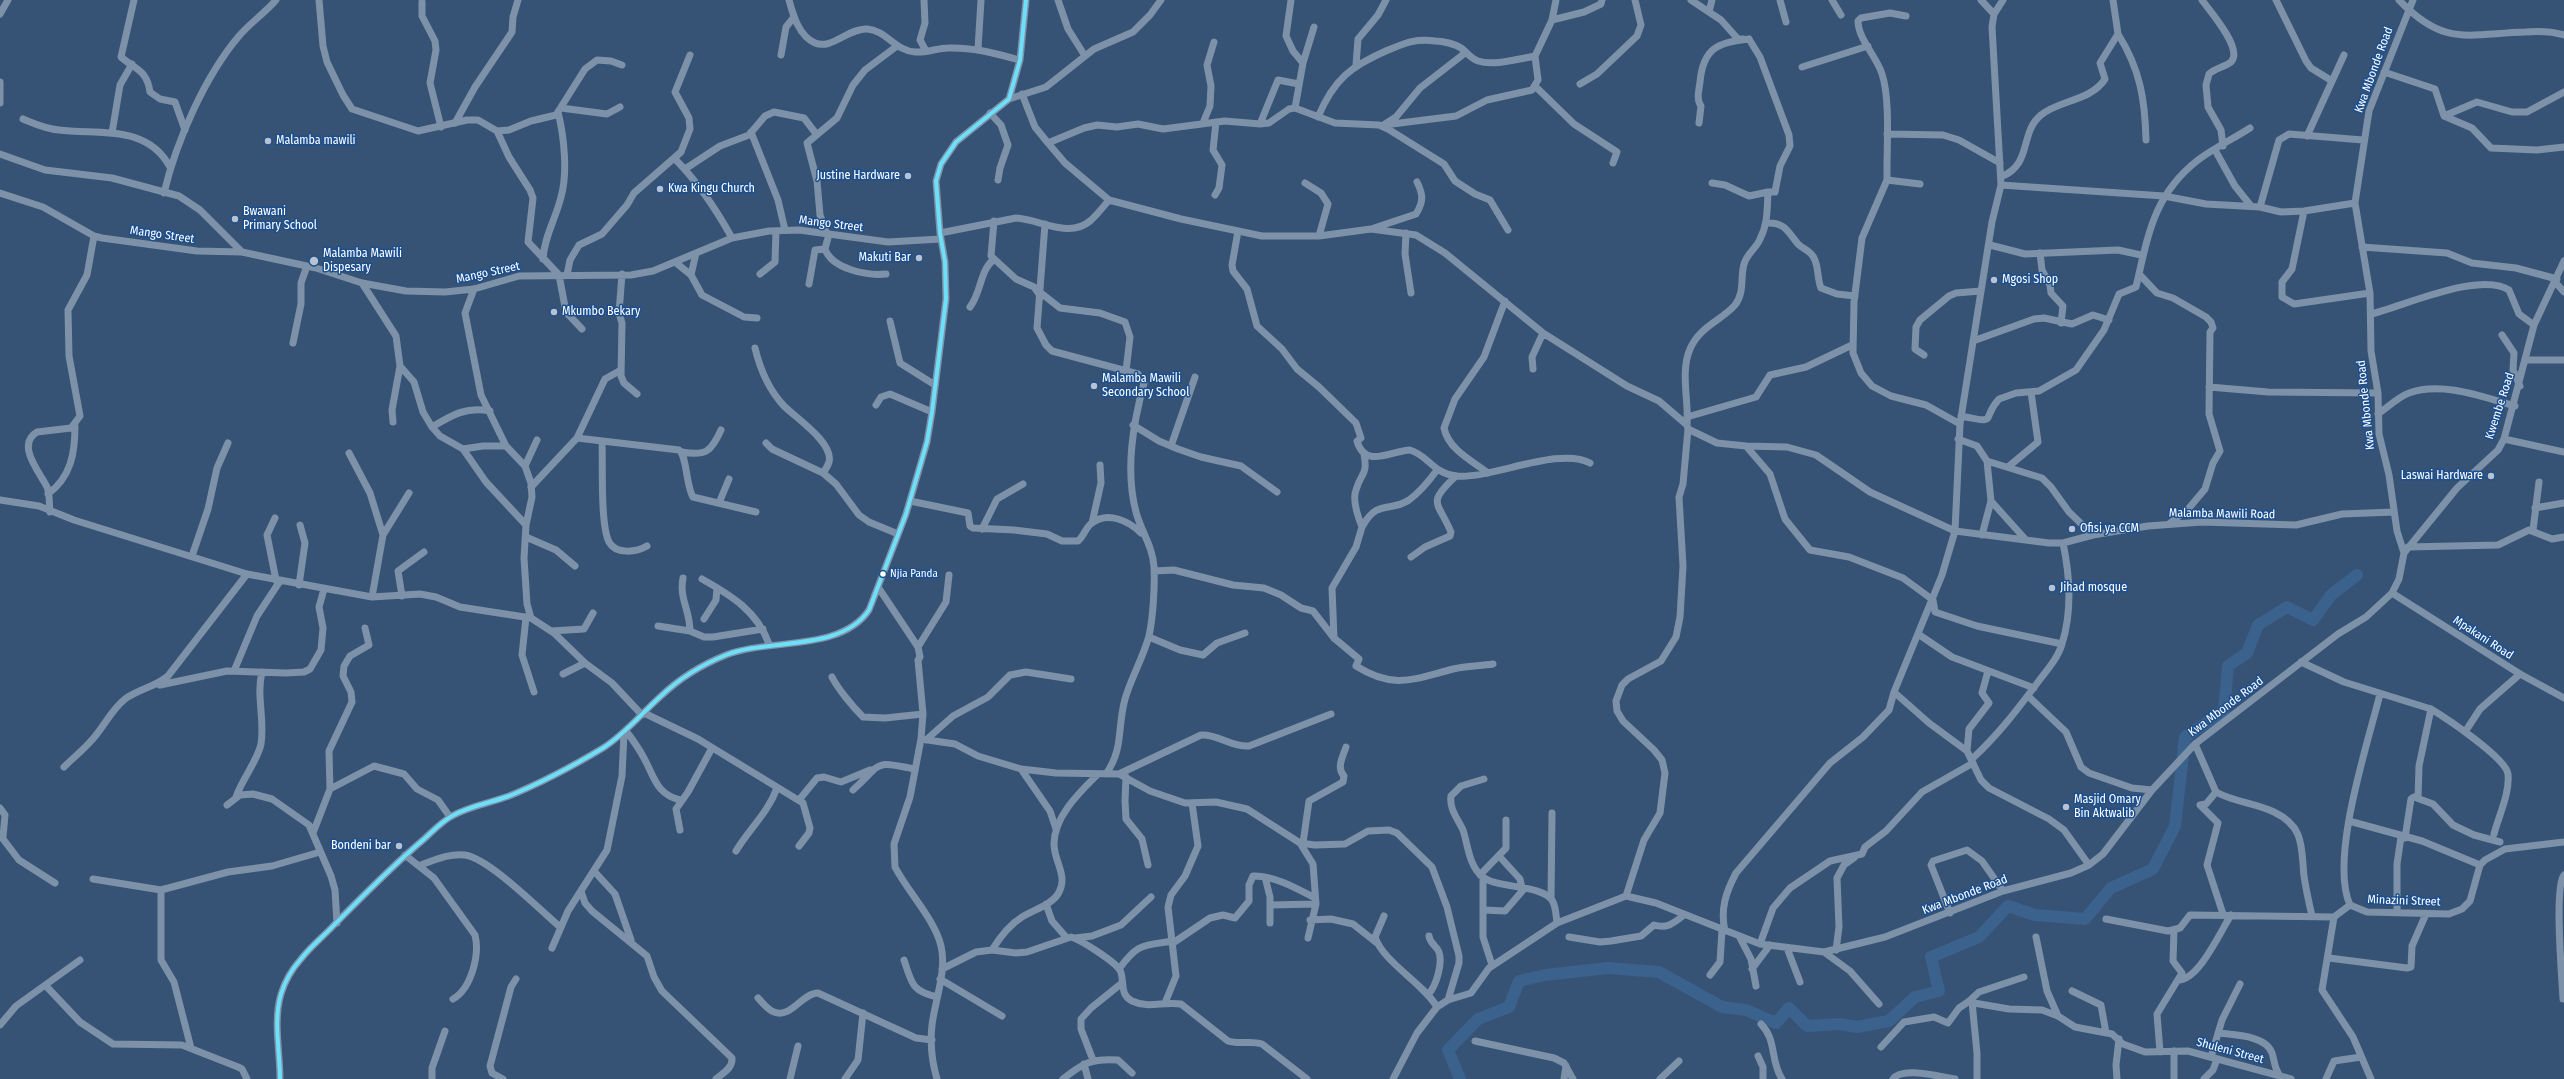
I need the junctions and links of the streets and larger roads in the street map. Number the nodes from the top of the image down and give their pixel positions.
1 (8, 0) edge
2 (134, 0) edge
3 (276, 0) edge
4 (319, 0) edge
5 (518, 0) edge
6 (789, 0) edge
7 (924, 0) edge
8 (981, 0) edge
9 (1026, 0) edge
10 (1058, 0) edge
11 (1161, 0) edge
12 (1291, 0) edge
13 (1386, 0) edge
14 (1556, 0) edge
15 (1602, 0) edge
16 (1635, 0) edge
17 (1691, 0) edge
18 (1712, 0) edge
19 (1780, 0) edge
20 (1832, 0) edge
21 (1980, 0) edge
22 (2003, 0) edge
23 (2113, 0) edge
24 (2202, 0) edge
25 (2276, 0) edge
26 (2399, 0) edge
27 (2413, 0) edge
28 (422, 2) dead end
29 (2408, 10) junction
30 (1709, 12) junction
31 (0, 14) edge
32 (1994, 14) junction
33 (1841, 15) dead end
34 (1906, 16) dead end
35 (794, 17) junction
36 (1552, 20) junction
37 (1786, 22) dead end
38 (1314, 27) dead end
39 (2118, 34) junction
40 (2564, 35) edge
41 (1749, 39) junction
42 (1214, 42) dead end
43 (897, 46) junction
44 (1868, 46) junction
45 (978, 49) junction
46 (926, 51) junction
47 (1465, 53) junction
48 (2344, 54) dead end
49 (690, 55) dead end
50 (781, 55) dead end
51 (1085, 56) junction
52 (1535, 56) junction
53 (1020, 60) junction
54 (1303, 63) junction
55 (132, 64) junction
56 (1356, 65) junction
57 (622, 66) dead end
58 (1802, 67) dead end
59 (2384, 72) junction
60 (2332, 81) junction
61 (0, 82) edge
62 (1299, 84) junction
63 (1580, 84) dead end
64 (1536, 87) junction
65 (2564, 92) edge
66 (1022, 94) junction
67 (1009, 99) junction
68 (0, 103) edge
69 (620, 107) dead end
70 (1295, 108) junction
71 (560, 110) junction
72 (990, 113) junction
73 (2444, 116) junction
74 (1318, 117) junction
75 (23, 119) dead end
76 (1202, 122) junction
77 (1216, 122) junction
78 (455, 123) junction
79 (1699, 123) dead end
80 (1260, 124) junction
81 (1383, 125) junction
82 (441, 126) junction
83 (2250, 128) dead end
84 (185, 130) junction
85 (497, 131) junction
86 (751, 132) junction
87 (112, 133) junction
88 (1887, 134) junction
89 (817, 135) junction
90 (2307, 136) junction
91 (2146, 140) dead end
92 (2363, 140) junction
93 (1048, 143) junction
94 (2223, 146) junction
95 (2564, 147) edge
96 (2215, 150) junction
97 (0, 154) edge
98 (674, 158) junction
99 (1613, 163) dead end
100 (2000, 163) junction
101 (170, 167) junction
102 (685, 169) junction
103 (2001, 177) junction
104 (998, 180) dead end
105 (1887, 180) junction
106 (1417, 182) dead end
107 (1305, 183) dead end
108 (1712, 183) dead end
109 (1920, 184) dead end
110 (2001, 185) junction
111 (1768, 192) junction
112 (0, 193) edge
113 (164, 193) junction
114 (1215, 195) dead end
115 (2164, 196) junction
116 (1109, 200) junction
117 (2355, 203) junction
118 (2251, 206) junction
119 (2260, 207) junction
120 (2304, 211) junction
121 (994, 221) junction
122 (1767, 223) junction
123 (1046, 224) junction
124 (1372, 229) junction
125 (785, 230) junction
126 (1508, 230) dead end
127 (776, 231) junction
128 (1238, 232) junction
129 (828, 233) junction
130 (1406, 233) junction
131 (94, 236) junction
132 (940, 236) junction
133 (1319, 236) junction
134 (732, 238) junction
135 (1990, 245) junction
136 (2362, 247) junction
137 (825, 249) junction
138 (242, 252) junction
139 (2040, 252) junction
140 (696, 253) junction
141 (2142, 254) junction
142 (543, 259) junction
143 (993, 260) junction
144 (2564, 261) edge
145 (676, 262) junction
146 (307, 266) junction
147 (622, 274) junction
148 (760, 274) dead end
149 (886, 274) dead end
150 (2139, 274) junction
151 (563, 275) junction
152 (691, 275) junction
153 (2557, 281) junction
154 (362, 283) junction
155 (809, 284) dead end
156 (474, 289) junction
157 (1980, 291) junction
158 (2564, 292) edge
159 (1411, 293) dead end
160 (2370, 293) junction
161 (1041, 295) junction
162 (1855, 296) junction
163 (1505, 301) junction
164 (970, 306) dead end
165 (2371, 314) junction
166 (757, 318) dead end
167 (2109, 320) junction
168 (890, 321) dead end
169 (2060, 323) junction
170 (2534, 325) junction
171 (582, 329) dead end
172 (1543, 333) junction
173 (2502, 335) dead end
174 (1973, 341) junction
175 (293, 343) dead end
176 (1852, 345) junction
177 (755, 348) dead end
178 (1924, 355) dead end
179 (2526, 360) junction
180 (2564, 360) edge
181 (400, 366) junction
182 (1533, 369) dead end
183 (621, 370) junction
184 (1126, 371) junction
185 (1195, 377) dead end
186 (936, 385) junction
187 (2209, 386) junction
188 (2520, 386) junction
189 (2031, 392) junction
190 (2378, 393) junction
191 (637, 394) dead end
192 (876, 405) dead end
193 (2515, 406) junction
194 (490, 411) junction
195 (932, 412) junction
196 (2378, 414) junction
197 (1687, 417) junction
198 (1960, 420) junction
199 (393, 422) dead end
200 (1133, 425) junction
201 (75, 426) junction
202 (432, 427) junction
203 (1687, 427) junction
204 (721, 430) dead end
205 (576, 438) junction
206 (1958, 439) junction
207 (2504, 439) junction
208 (538, 440) dead end
209 (602, 441) junction
210 (228, 443) dead end
211 (766, 443) dead end
212 (506, 446) junction
213 (1171, 446) junction
214 (1746, 446) junction
215 (463, 449) junction
216 (682, 452) junction
217 (2564, 452) edge
218 (349, 453) dead end
219 (1364, 454) junction
220 (1987, 461) junction
221 (1590, 463) dead end
222 (1100, 465) dead end
223 (525, 466) junction
224 (2008, 467) junction
225 (1437, 470) junction
226 (823, 473) junction
227 (1488, 473) junction
228 (1456, 476) junction
229 (729, 479) dead end
230 (2539, 482) dead end
231 (1023, 484) dead end
232 (531, 487) junction
233 (1277, 492) dead end
234 (409, 493) dead end
235 (48, 494) junction
236 (0, 500) edge
237 (910, 501) junction
238 (1991, 501) junction
239 (719, 503) junction
240 (2564, 503) edge
241 (2535, 508) junction
242 (50, 512) junction
243 (756, 512) dead end
244 (2394, 512) junction
245 (274, 518) dead end
246 (1092, 523) junction
247 (2169, 524) junction
248 (300, 525) dead end
249 (526, 526) junction
250 (1362, 527) junction
251 (982, 529) junction
252 (2533, 530) junction
253 (1955, 531) junction
254 (898, 534) junction
255 (384, 535) junction
256 (1982, 535) junction
257 (2093, 535) junction
258 (1144, 536) junction
259 (526, 537) junction
260 (2564, 537) edge
261 (2026, 540) junction
262 (2064, 544) junction
263 (647, 546) dead end
264 (2406, 550) junction
265 (424, 552) dead end
266 (192, 556) junction
267 (1411, 557) dead end
268 (576, 566) dead end
269 (1154, 571) junction
270 (247, 574) junction
271 (949, 575) dead end
272 (683, 578) dead end
273 (702, 579) dead end
274 (278, 580) junction
275 (299, 585) junction
276 (878, 587) junction
277 (717, 588) junction
278 (324, 590) junction
279 (2392, 593) junction
280 (402, 596) junction
281 (372, 597) junction
282 (1933, 600) junction
283 (593, 613) dead end
284 (529, 618) junction
285 (704, 619) dead end
286 (658, 626) dead end
287 (365, 628) dead end
288 (764, 628) junction
289 (551, 631) junction
290 (690, 631) junction
291 (1245, 633) dead end
292 (1918, 634) junction
293 (1149, 637) junction
294 (1334, 638) junction
295 (769, 644) junction
296 (2062, 644) junction
297 (918, 647) junction
298 (2301, 662) junction
299 (585, 663) junction
300 (1493, 664) dead end
301 (234, 671) junction
302 (1988, 671) junction
303 (262, 672) junction
304 (563, 674) dead end
305 (2520, 674) junction
306 (832, 677) dead end
307 (1071, 679) dead end
308 (157, 686) junction
309 (2034, 688) junction
310 (534, 692) dead end
311 (1894, 692) junction
312 (2380, 694) junction
313 (2028, 696) junction
314 (2564, 698) edge
315 (2431, 709) junction
316 (643, 714) junction
317 (923, 714) junction
318 (1331, 714) dead end
319 (625, 732) junction
320 (2465, 732) junction
321 (923, 739) junction
322 (2195, 744) junction
323 (1346, 747) dead end
324 (712, 748) junction
325 (1967, 751) junction
326 (1973, 761) junction
327 (64, 767) dead end
328 (1021, 768) junction
329 (914, 769) junction
330 (870, 770) junction
331 (1098, 774) junction
332 (1106, 774) junction
333 (1123, 776) junction
334 (1484, 779) dead end
335 (777, 788) junction
336 (330, 789) junction
337 (853, 790) dead end
338 (2152, 790) junction
339 (2216, 792) junction
340 (236, 797) junction
341 (2418, 798) junction
342 (680, 800) junction
343 (799, 800) junction
344 (1192, 803) junction
345 (227, 805) dead end
346 (0, 808) edge
347 (1552, 813) dead end
348 (450, 817) junction
349 (1506, 820) dead end
350 (2349, 822) junction
351 (1056, 829) junction
352 (680, 830) dead end
353 (313, 833) junction
354 (2494, 834) dead end
355 (1, 836) edge
356 (2403, 837) junction
357 (2500, 842) dead end
358 (2564, 842) edge
359 (1301, 843) junction
360 (799, 846) dead end
361 (736, 851) dead end
362 (320, 852) junction
363 (405, 855) junction
364 (1499, 856) junction
365 (1857, 856) junction
366 (421, 865) junction
367 (1148, 865) dead end
368 (2088, 865) junction
369 (2480, 865) junction
370 (594, 871) junction
371 (2564, 875) edge
372 (1482, 876) junction
373 (1265, 877) junction
374 (93, 878) dead end
375 (55, 883) dead end
376 (1523, 889) junction
377 (162, 890) junction
378 (581, 891) junction
379 (2003, 891) junction
380 (1626, 896) junction
381 (1151, 897) dead end
382 (1551, 899) junction
383 (1315, 901) junction
384 (1046, 904) junction
385 (1270, 905) junction
386 (2350, 905) junction
387 (1484, 910) junction
388 (2397, 912) junction
389 (1950, 913) junction
390 (2223, 914) junction
391 (2231, 914) junction
392 (2426, 914) junction
393 (1384, 916) dead end
394 (1684, 916) junction
395 (2312, 916) junction
396 (2334, 917) junction
397 (2106, 919) dead end
398 (1310, 920) junction
399 (337, 923) junction
400 (1270, 923) dead end
401 (1557, 923) junction
402 (560, 927) junction
403 (1723, 930) junction
404 (2174, 930) junction
405 (1429, 936) dead end
406 (1739, 936) junction
407 (1066, 937) junction
408 (1569, 937) dead end
409 (2036, 937) dead end
410 (1075, 938) junction
411 (1308, 938) dead end
412 (631, 941) junction
413 (1173, 942) junction
414 (1377, 943) junction
415 (1760, 944) junction
416 (1770, 945) junction
417 (552, 948) dead end
418 (1787, 948) junction
419 (992, 950) junction
420 (1836, 950) junction
421 (1824, 952) junction
422 (2329, 958) junction
423 (80, 960) dead end
424 (904, 960) dead end
425 (1492, 965) junction
426 (1752, 968) junction
427 (942, 969) junction
428 (1119, 969) junction
429 (1710, 975) dead end
430 (2024, 976) dead end
431 (516, 979) dead end
432 (940, 979) junction
433 (2178, 980) junction
434 (1800, 982) dead end
435 (1122, 983) junction
436 (2240, 984) dead end
437 (46, 986) junction
438 (1756, 986) dead end
439 (2072, 991) dead end
440 (1428, 995) junction
441 (937, 997) junction
442 (758, 998) dead end
443 (453, 999) dead end
444 (2563, 999) edge
445 (1448, 1000) junction
446 (1970, 1002) junction
447 (1165, 1003) junction
448 (1879, 1004) dead end
449 (1437, 1007) junction
450 (863, 1013) junction
451 (1002, 1016) dead end
452 (2058, 1016) junction
453 (1761, 1024) dead end
454 (0, 1025) edge
455 (445, 1032) dead end
456 (2106, 1033) junction
457 (2218, 1033) junction
458 (2119, 1039) junction
459 (932, 1040) junction
460 (1475, 1041) dead end
461 (798, 1046) dead end
462 (1881, 1047) dead end
463 (191, 1048) junction
464 (2174, 1051) junction
465 (2160, 1052) junction
466 (1758, 1056) dead end
467 (2361, 1057) junction
468 (2214, 1058) junction
469 (1093, 1060) junction
470 (1679, 1061) dead end
471 (1084, 1064) junction
472 (1566, 1066) junction
473 (1132, 1073) dead end
474 (2280, 1076) junction
475 (247, 1079) edge
476 (280, 1079) edge
477 (432, 1079) edge
478 (503, 1079) edge
479 (716, 1079) edge
480 (790, 1079) edge
481 (845, 1079) edge
482 (937, 1079) edge
483 (1063, 1079) edge
484 (1088, 1079) edge
485 (1307, 1079) edge
486 (1393, 1079) edge
487 (1564, 1079) edge
488 (1573, 1079) edge
489 (1660, 1079) edge
490 (1763, 1079) edge
491 (1782, 1079) edge
492 (1892, 1079) edge
493 (1955, 1079) edge
494 (1977, 1079) edge
495 (2117, 1079) edge
496 (2174, 1079) edge
497 (2204, 1079) edge
498 (2290, 1079) edge
499 (2326, 1079) edge
500 (2371, 1079) edge

1 - 31 street
2 - 55 street
3 - 84 street
4 - 82 street
5 - 78 street
6 - 35 street
7 - 46 street
8 - 45 street
9 - 53 street
10 - 51 street
11 - 51 street
12 - 54 street
13 - 56 street
14 - 36 street
15 - 36 street
16 - 63 street
17 - 30 street
18 - 30 street
19 - 37 street
20 - 33 street
21 - 32 street
22 - 32 street
23 - 39 street
24 - 94 street
25 - 60 street
26 - 29 street
27 - 29 street, Kwa Mbonde Road
28 - 82 street
29 - 40 street
29 - 59 street, Kwa Mbonde Road
30 - 41 street
32 - 100 street
34 - 44 street
35 - 43 street
35 - 50 street
36 - 52 street
38 - 54 street
39 - 91 street
39 - 103 street
41 - 79 street
41 - 111 street
42 - 76 street
43 - 46 street
43 - 89 street
44 - 58 street
44 - 88 street
45 - 46 street
45 - 53 street
47 - 52 street
47 - 56 street
47 - 81 street
48 - 60 street
49 - 98 street
51 - 66 street
52 - 64 street
53 - 67 street
54 - 62 street
55 - 84 street
55 - 87 street
56 - 74 street
57 - 71 street
59 - 73 street
59 - 92 street, Kwa Mbonde Road
60 - 90 street
61 - 68 street
62 - 70 street
62 - 80 street
64 - 81 street
64 - 99 street
65 - 73 street
66 - 67 street
66 - 93 street
67 - 72 street
69 - 71 street
70 - 74 street
70 - 80 street
71 - 85 street
71 - 142 street
72 - 104 street
72 - 132 street
73 - 95 street
74 - 81 street
75 - 87 street
76 - 77 street
76 - 93 street
77 - 80 street
77 - 114 street
78 - 82 street
78 - 85 street
81 - 126 street
83 - 94 street
84 - 101 street
85 - 142 street
86 - 89 street
86 - 102 street
86 - 125 street
87 - 101 street
88 - 100 street
88 - 105 street
89 - 129 street
90 - 92 street
90 - 119 street
92 - 117 street, Kwa Mbonde Road
93 - 116 street
94 - 96 street
96 - 115 street
96 - 118 street
97 - 113 street
98 - 102 street
98 - 151 street
100 - 103 street
101 - 113 street
102 - 134 street
103 - 110 street
105 - 109 street
105 - 162 street
106 - 124 street
107 - 133 street
108 - 111 street
110 - 115 street
110 - 135 street
111 - 122 street
112 - 131 street, Mango Street
113 - 138 street
115 - 118 street
115 - 141 street
116 - 123 street, Mango Street
116 - 128 street
117 - 120 street
117 - 136 street, Kwa Mbonde Road
118 - 119 street
119 - 120 street
120 - 160 street
121 - 123 street, Mango Street
121 - 132 street, Mango Street
121 - 143 street
122 - 162 street
122 - 197 street
123 - 161 street
124 - 130 street, Malamba Mawili Road
124 - 133 street
125 - 127 street, Mango Street
125 - 129 street, Mango Street
127 - 134 street, Mango Street
127 - 148 street
128 - 133 street
128 - 219 street
129 - 132 street, Mango Street
129 - 137 street
130 - 159 street
130 - 163 street, Malamba Mawili Road
131 - 138 street, Mango Street
131 - 201 street
132 - 186 street
134 - 140 street, Mango Street
135 - 139 street
135 - 157 street
136 - 153 street
136 - 160 street, Kwa Mbonde Road
137 - 149 street
137 - 155 street
138 - 146 street, Mango Street
139 - 141 street
139 - 169 street
140 - 145 street, Mango Street
140 - 152 street
141 - 150 street
142 - 151 street
143 - 161 street
143 - 164 street
144 - 153 street, Kwembe Road
145 - 147 street, Mango Street
145 - 152 street
146 - 154 street, Mango Street
146 - 175 street
147 - 151 street, Mango Street
147 - 183 street
150 - 167 street
150 - 187 street
151 - 156 street, Mango Street
151 - 171 street
152 - 166 street
153 - 158 street
153 - 170 street, Kwembe Road
154 - 156 street, Mango Street
154 - 181 street
156 - 194 street
157 - 174 street
157 - 178 street
160 - 165 street, Kwa Mbonde Road
161 - 184 street
161 - 184 street
162 - 176 street
163 - 172 street, Malamba Mawili Road
163 - 227 street
165 - 170 street
165 - 190 street, Kwa Mbonde Road
167 - 169 street
167 - 189 street
168 - 186 street
169 - 174 street
170 - 179 street, Kwembe Road
172 - 182 street
172 - 203 street, Malamba Mawili Road
173 - 188 street
174 - 198 street
176 - 197 street
176 - 198 street
177 - 226 street
179 - 180 street
179 - 188 street, Kwembe Road
181 - 199 street
181 - 202 street
183 - 191 street
183 - 205 street
184 - 200 street
185 - 213 street
186 - 195 street
187 - 190 street
187 - 247 street
188 - 193 street, Kwembe Road
189 - 198 street
189 - 224 street
190 - 196 street, Kwa Mbonde Road
192 - 195 street
193 - 196 street
193 - 207 street, Kwembe Road
194 - 202 street
194 - 212 street
195 - 237 street
196 - 244 street, Kwa Mbonde Road
197 - 203 street
198 - 206 street
200 - 213 street
200 - 258 street
201 - 235 street
201 - 235 street
202 - 215 street
203 - 214 street, Malamba Mawili Road
203 - 380 street
204 - 216 street
205 - 209 street
205 - 232 street
206 - 220 street
206 - 253 street
207 - 217 street
207 - 264 street, Kwembe Road
208 - 223 street
209 - 216 street
209 - 263 street
210 - 266 street
211 - 226 street
212 - 215 street
212 - 223 street
213 - 233 street
214 - 253 street, Malamba Mawili Road
214 - 282 street
215 - 249 street
216 - 239 street
218 - 255 street
219 - 225 street
219 - 250 street
220 - 224 street
220 - 238 street
221 - 227 street
222 - 246 street
223 - 232 street
224 - 257 street
225 - 228 street
225 - 250 street
226 - 254 street
227 - 228 street
228 - 267 street
229 - 239 street
230 - 241 street
231 - 251 street
232 - 249 street
234 - 255 street
235 - 242 street
236 - 242 street
237 - 251 street
237 - 254 street
238 - 256 street
238 - 261 street
239 - 243 street
240 - 241 street
241 - 252 street
242 - 266 street
244 - 247 street, Malamba Mawili Road
244 - 264 street, Kwa Mbonde Road
245 - 274 street
246 - 251 street
246 - 258 street
247 - 257 street, Malamba Mawili Road
248 - 275 street
249 - 259 street
250 - 294 street
252 - 260 street
252 - 264 street
253 - 256 street, Malamba Mawili Road
253 - 282 street
254 - 276 street
255 - 281 street
256 - 261 street, Malamba Mawili Road
257 - 262 street, Malamba Mawili Road
258 - 269 street
259 - 268 street
259 - 284 street
261 - 262 street, Malamba Mawili Road
262 - 296 street
264 - 279 street, Kwa Mbonde Road
265 - 280 street
266 - 270 street
269 - 293 street
269 - 294 street
270 - 274 street
270 - 308 street
271 - 297 street
272 - 290 street
273 - 277 street
274 - 275 street
274 - 301 street
275 - 278 street
276 - 295 street
276 - 297 street
277 - 285 street
277 - 288 street
278 - 281 street
278 - 303 street
279 - 298 street, Kwa Mbonde Road
279 - 305 street, Mpakani Road
280 - 281 street
280 - 284 street
282 - 292 street
282 - 296 street
283 - 289 street
284 - 289 street
284 - 310 street
286 - 290 street
287 - 336 street
288 - 290 street
288 - 295 street
289 - 299 street
291 - 293 street
292 - 302 street
292 - 311 street
293 - 332 street
294 - 300 street
295 - 316 street
296 - 309 street
297 - 317 street
298 - 312 street
298 - 322 street, Kwa Mbonde Road
299 - 304 street
299 - 316 street
301 - 303 street
301 - 308 street
302 - 309 street
302 - 325 street
303 - 340 street
305 - 314 street, Mpakani Road
305 - 320 street
306 - 317 street
307 - 321 street
308 - 327 street
309 - 313 street
311 - 325 street
311 - 403 street
312 - 315 street
312 - 350 street, Minazini Street
313 - 326 street
313 - 338 street
315 - 320 street
315 - 341 street
316 - 319 street
316 - 324 street
317 - 321 street
318 - 333 street
319 - 342 street
319 - 348 street
319 - 370 street
320 - 354 street
321 - 328 street
321 - 329 street
322 - 338 street, Kwa Mbonde Road
322 - 339 street
323 - 359 street
324 - 335 street
324 - 342 street
325 - 326 street
326 - 365 street
326 - 368 street
328 - 331 street
328 - 351 street
329 - 330 street
329 - 427 street
330 - 337 street
330 - 343 street
331 - 332 street
331 - 351 street
332 - 333 street
333 - 344 street
333 - 367 street
334 - 372 street
335 - 343 street
335 - 361 street
336 - 348 street
336 - 353 street
338 - 368 street, Kwa Mbonde Road
339 - 390 street
339 - 395 street
340 - 345 street
340 - 353 street
341 - 356 street
341 - 357 street
342 - 352 street
343 - 360 street
344 - 359 street
344 - 413 street
346 - 355 street
347 - 382 street
348 - 363 street
349 - 364 street
350 - 356 street
350 - 386 street, Minazini Street
351 - 384 street
353 - 362 street
355 - 375 street
356 - 369 street
356 - 388 street
358 - 369 street
359 - 383 street
359 - 445 street
362 - 377 street
362 - 399 street
363 - 366 street
363 - 399 street
364 - 372 street
364 - 376 street
365 - 415 street
365 - 420 street
366 - 402 street
366 - 443 street
368 - 379 street, Kwa Mbonde Road
369 - 392 street, Minazini Street
370 - 378 street
370 - 412 street
371 - 444 street
372 - 376 street
372 - 387 street
373 - 383 street
373 - 385 street
373 - 413 street
374 - 377 street
376 - 382 street
376 - 387 street
377 - 463 street
378 - 402 street
378 - 412 street
379 - 389 street, Kwa Mbonde Road
379 - 389 street
380 - 394 street, Kwa Mbonde Road
380 - 401 street
381 - 410 street
382 - 401 street
383 - 385 street
383 - 398 street
384 - 407 street
384 - 419 street
385 - 400 street
386 - 388 street, Minazini Street
386 - 396 street, Minazini Street
387 - 425 street
388 - 392 street, Minazini Street
389 - 420 street, Kwa Mbonde Road
390 - 391 street
390 - 404 street
391 - 395 street
391 - 433 street
392 - 422 street
393 - 414 street
394 - 403 street, Kwa Mbonde Road
394 - 408 street
395 - 396 street
396 - 422 street
397 - 404 street
398 - 411 street
398 - 414 street
399 - 476 street
401 - 425 street
402 - 417 street
403 - 406 street, Kwa Mbonde Road
403 - 429 street
404 - 433 street
405 - 440 street
406 - 415 street, Kwa Mbonde Road
406 - 426 street
407 - 410 street
407 - 419 street
409 - 452 street
410 - 428 street
412 - 479 street
413 - 428 street
413 - 447 street
414 - 440 street
415 - 416 street, Kwa Mbonde Road
416 - 418 street, Kwa Mbonde Road
416 - 426 street
418 - 421 street, Kwa Mbonde Road
418 - 434 street
419 - 427 street
420 - 421 street, Kwa Mbonde Road
421 - 448 street
422 - 467 street
423 - 437 street
424 - 441 street
425 - 445 street
426 - 438 street
427 - 432 street
428 - 435 street
430 - 446 street
431 - 478 street
432 - 441 street
432 - 451 street
433 - 465 street
435 - 447 street
435 - 469 street
436 - 457 street
437 - 454 street
437 - 463 street
439 - 456 street
440 - 449 street
441 - 459 street
442 - 450 street
445 - 449 street
446 - 452 street
446 - 462 street
446 - 494 street
447 - 485 street
449 - 486 street
450 - 459 street
450 - 481 street
452 - 456 street
453 - 491 street
455 - 477 street
456 - 458 street
457 - 468 street
457 - 474 street
458 - 465 street, Shuleni Street
458 - 495 street
459 - 482 street
460 - 472 street
461 - 480 street
463 - 475 street
464 - 465 street, Shuleni Street
464 - 468 street, Shuleni Street
464 - 496 street
466 - 490 street
467 - 499 street
467 - 500 street
468 - 474 street, Shuleni Street
468 - 497 street
469 - 471 street
469 - 473 street
470 - 489 street
471 - 483 street
471 - 484 street
472 - 487 street
472 - 488 street
474 - 498 street, Shuleni Street
492 - 493 street

